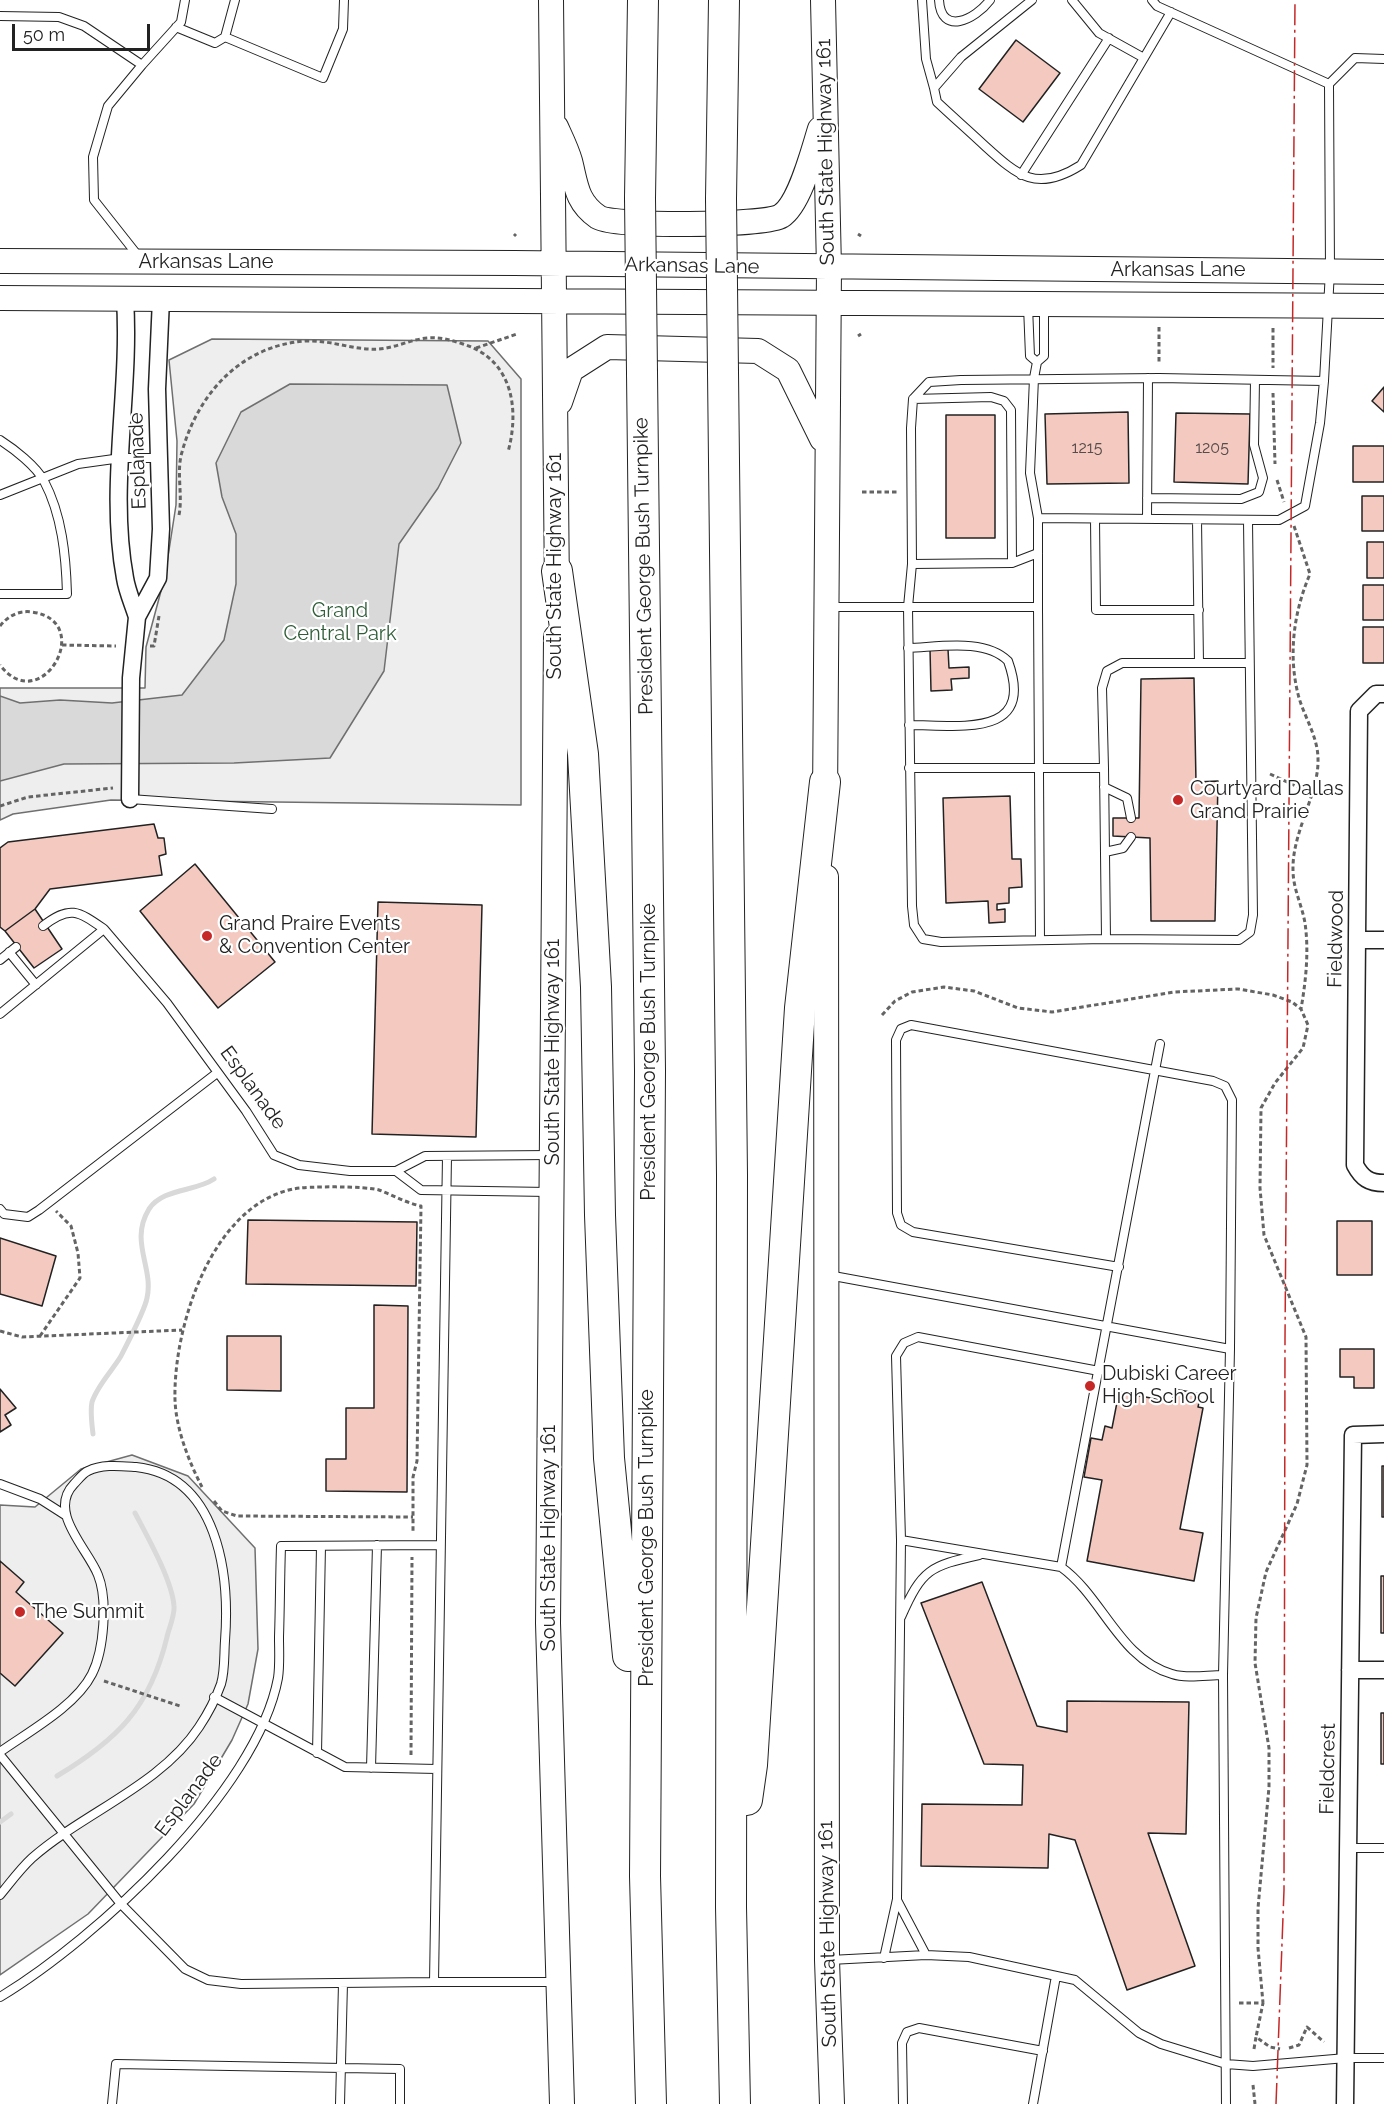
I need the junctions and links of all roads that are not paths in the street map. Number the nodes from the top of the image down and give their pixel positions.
1 (185, 0) edge
2 (235, 0) edge
3 (344, 0) edge
4 (551, 0) edge
5 (642, 0) edge
6 (724, 0) edge
7 (822, 0) edge
8 (922, 0) edge
9 (939, 0) edge
10 (990, 0) edge
11 (1032, 0) edge
12 (1072, 0) edge
13 (1152, 0) edge
14 (1171, 12) junction
15 (0, 16) edge
16 (176, 27) junction
17 (225, 37) junction
18 (1109, 38) junction
19 (1144, 58) junction
20 (1384, 59) edge
21 (142, 65) junction
22 (1329, 84) junction
23 (934, 88) junction
24 (826, 112) junction
25 (552, 117) junction
26 (1022, 175) junction
27 (0, 261) edge
28 (143, 262) junction
29 (552, 263) junction
30 (829, 268) junction
31 (1330, 271) junction
32 (1384, 272) edge
33 (0, 298) edge
34 (125, 299) junction
35 (161, 299) junction
36 (552, 302) junction
37 (827, 302) junction
38 (1036, 303) junction
39 (1329, 306) junction
40 (1384, 306) edge
41 (1037, 362) junction
42 (1034, 378) junction
43 (1148, 378) junction
44 (1255, 380) junction
45 (1324, 381) junction
46 (913, 399) junction
47 (554, 421) junction
48 (0, 440) edge
49 (826, 447) junction
50 (121, 458) junction
51 (159, 459) junction
52 (43, 479) junction
53 (0, 495) edge
54 (1148, 498) junction
55 (1038, 518) junction
56 (1095, 519) junction
57 (1147, 519) junction
58 (1197, 520) junction
59 (1248, 521) junction
60 (1038, 553) junction
61 (1012, 563) junction
62 (912, 564) junction
63 (557, 571) junction
64 (0, 594) edge
65 (908, 607) junction
66 (1038, 607) junction
67 (825, 608) junction
68 (1199, 610) junction
69 (137, 617) junction
70 (908, 648) junction
71 (1200, 663) junction
72 (1249, 663) junction
73 (1384, 694) edge
74 (909, 725) junction
75 (909, 768) junction
76 (1040, 768) junction
77 (1104, 768) junction
78 (825, 782) junction
79 (1104, 788) junction
80 (130, 793) joint
81 (272, 808) dead end
82 (1131, 818) dead end
83 (1131, 837) dead end
84 (1105, 852) junction
85 (43, 926) dead end
86 (104, 928) junction
87 (1106, 939) junction
88 (1040, 940) junction
89 (1357, 940) junction
90 (1384, 940) edge
91 (0, 960) edge
92 (36, 985) junction
93 (0, 1014) edge
94 (1160, 1044) dead end
95 (1155, 1071) junction
96 (217, 1073) junction
97 (552, 1155) junction
98 (447, 1156) junction
99 (396, 1171) junction
100 (1384, 1183) edge
101 (447, 1190) junction
102 (551, 1192) junction
103 (0, 1209) edge
104 (1119, 1267) junction
105 (825, 1275) junction
106 (1108, 1328) junction
107 (1230, 1349) junction
108 (1099, 1371) junction
109 (1384, 1434) edge
110 (0, 1484) edge
111 (65, 1515) junction
112 (901, 1540) junction
113 (377, 1545) junction
114 (440, 1545) junction
115 (321, 1546) junction
116 (983, 1554) junction
117 (1061, 1567) junction
118 (900, 1620) junction
119 (1350, 1670) junction
120 (1384, 1670) edge
121 (1223, 1675) junction
122 (214, 1697) junction
123 (264, 1724) junction
124 (317, 1753) junction
125 (0, 1754) edge
126 (371, 1768) junction
127 (437, 1769) junction
128 (66, 1834) junction
129 (1348, 1848) junction
130 (1384, 1848) edge
131 (645, 1876) junction
132 (0, 1895) edge
133 (897, 1899) junction
134 (121, 1904) junction
135 (731, 1907) junction
136 (926, 1955) junction
137 (884, 1958) junction
138 (827, 1960) junction
139 (1056, 1976) junction
140 (434, 1982) junction
141 (558, 1982) junction
142 (343, 1983) junction
143 (0, 1997) edge
144 (1043, 2051) junction
145 (1346, 2058) junction
146 (1384, 2058) edge
147 (1226, 2064) junction
148 (341, 2067) junction
149 (112, 2104) edge
150 (340, 2104) edge
151 (399, 2104) edge
152 (562, 2104) edge
153 (651, 2104) edge
154 (735, 2104) edge
155 (832, 2104) edge
156 (903, 2104) edge
157 (1033, 2104) edge
158 (1226, 2104) edge
159 (1346, 2104) edge

1 - 16 lane
2 - 17 lane
3 - 17 lane
4 - 25 main road, South State Highway 161
5 - 131 highway, President George Bush Turnpike, bridge
6 - 135 highway, bridge
7 - 24 main road, South State Highway 161
8 - 23 lane
9 - 10 lane
11 - 23 lane
12 - 18 lane
13 - 14 lane
14 - 19 lane
14 - 22 lane
15 - 21 lane
16 - 17 lane
16 - 21 lane
18 - 19 lane
18 - 26 lane
19 - 26 lane
20 - 22 lane
21 - 28 lane
22 - 31 lane
23 - 26 lane
24 - 25 main road
24 - 30 main road, South State Highway 161
25 - 29 main road, South State Highway 161
27 - 28 main road, Arkansas Lane
28 - 29 main road, Arkansas Lane
28 - 34 main road
28 - 35 main road
29 - 30 main road, Arkansas Lane
29 - 36 main road, South State Highway 161
30 - 31 main road, Arkansas Lane
30 - 37 main road, South State Highway 161
31 - 32 main road, Arkansas Lane
31 - 39 lane
33 - 34 main road, Arkansas Lane
34 - 35 main road, Arkansas Lane
34 - 50 street, Esplanade
35 - 36 main road, Arkansas Lane
35 - 51 street, Esplanade
36 - 37 main road, Arkansas Lane
36 - 47 main road, South State Highway 161
37 - 38 main road, Arkansas Lane
37 - 49 main road, South State Highway 161
38 - 39 main road, Arkansas Lane
38 - 41 lane
38 - 41 lane
39 - 40 main road, Arkansas Lane
39 - 45 lane
41 - 42 lane
42 - 43 lane
42 - 46 lane
42 - 55 lane
43 - 44 lane
43 - 54 lane
44 - 45 lane
44 - 54 lane
45 - 59 lane
46 - 61 lane
46 - 62 lane
47 - 49 main road
47 - 63 main road, South State Highway 161
48 - 52 lane
49 - 67 main road, South State Highway 161
50 - 51 lane
50 - 52 lane
50 - 69 street, Esplanade
51 - 69 street, Esplanade
52 - 53 lane
52 - 64 lane
54 - 57 lane
55 - 56 lane
55 - 60 lane
56 - 57 lane
56 - 68 lane
57 - 58 lane
58 - 59 lane
58 - 68 lane
59 - 72 lane
60 - 61 lane
60 - 66 lane
61 - 62 lane
62 - 65 lane
63 - 97 main road, South State Highway 161
63 - 131 highway
65 - 66 lane
65 - 67 lane
65 - 70 lane
66 - 76 lane
67 - 78 main road, South State Highway 161
68 - 71 lane
69 - 80 street, Esplanade
70 - 74 lane
70 - 74 lane
71 - 72 lane
71 - 77 lane
72 - 87 lane
73 - 89 street, Fieldwood
74 - 75 lane
75 - 76 lane
75 - 88 lane
76 - 77 lane
76 - 88 lane
77 - 79 lane
78 - 105 main road, South State Highway 161
78 - 135 highway
79 - 82 lane
79 - 84 lane
80 - 81 lane
83 - 84 lane
84 - 87 lane
85 - 86 lane, Esplanade
86 - 92 lane
86 - 96 lane, Esplanade
87 - 88 lane
89 - 90 street
89 - 100 street, Fieldwood
91 - 92 lane
92 - 93 lane
94 - 95 lane
95 - 104 lane
95 - 104 lane
95 - 107 lane
96 - 99 lane, Esplanade
96 - 103 lane
97 - 98 lane
97 - 102 main road, South State Highway 161
98 - 99 lane
98 - 101 lane
99 - 101 lane
101 - 102 lane
101 - 114 lane
102 - 141 main road, South State Highway 161
104 - 106 lane
105 - 106 lane
105 - 138 main road, South State Highway 161
106 - 107 lane
106 - 108 lane
107 - 121 lane
108 - 112 lane
108 - 117 lane
109 - 119 street, Fieldcrest
110 - 111 lane
111 - 122 lane
111 - 125 lane
112 - 116 lane
112 - 118 lane
113 - 114 lane
113 - 115 lane
113 - 126 lane
114 - 127 lane
115 - 123 lane, Esplanade
115 - 124 lane
116 - 117 lane
116 - 118 lane
117 - 121 lane
118 - 133 lane
119 - 120 street
119 - 129 street, Fieldcrest
121 - 147 lane
122 - 123 lane
122 - 128 lane
123 - 124 lane
123 - 134 lane, Esplanade
124 - 126 lane
125 - 128 lane
126 - 127 lane
127 - 140 lane
128 - 132 lane
128 - 134 lane
129 - 130 lane
129 - 145 street, Fieldcrest
131 - 153 highway, President George Bush Turnpike
133 - 136 lane
133 - 137 lane
134 - 142 lane
134 - 143 lane, Esplanade
135 - 154 highway
136 - 137 lane
136 - 139 lane
137 - 138 lane
138 - 155 main road, South State Highway 161
139 - 144 lane
139 - 147 lane
140 - 141 lane
140 - 142 lane
141 - 152 main road, South State Highway 161
142 - 148 lane
144 - 156 lane
144 - 157 lane
145 - 146 lane
145 - 147 lane
145 - 159 street, Fieldcrest
147 - 158 lane
148 - 149 lane
148 - 150 lane
148 - 151 lane

